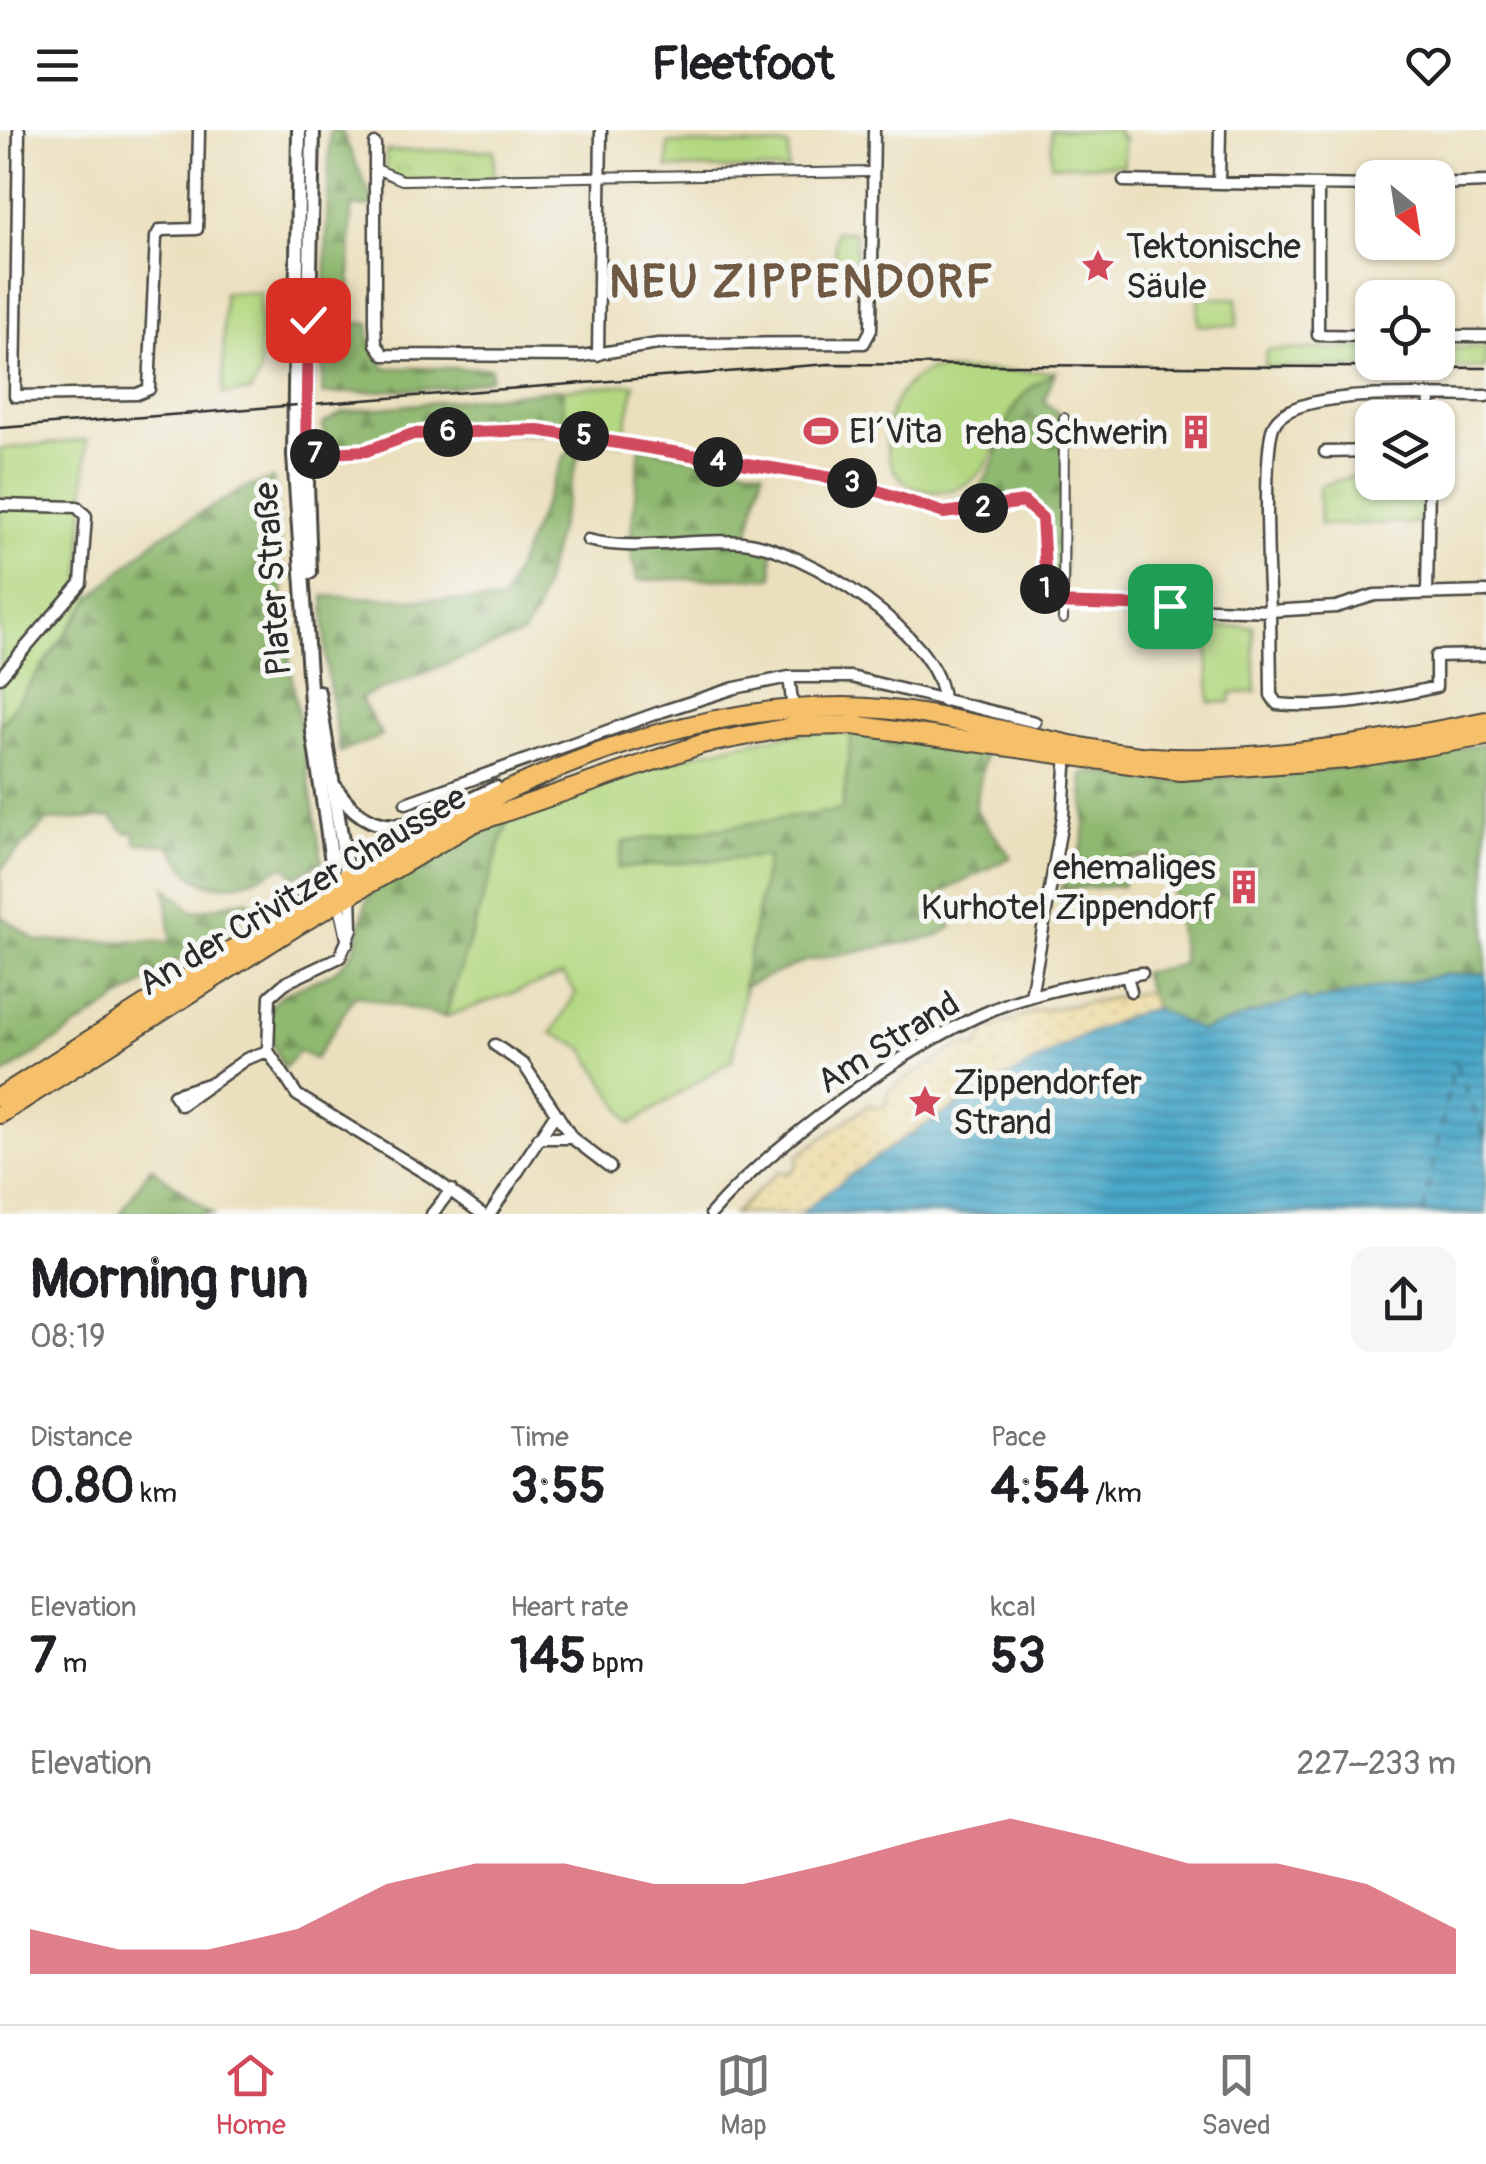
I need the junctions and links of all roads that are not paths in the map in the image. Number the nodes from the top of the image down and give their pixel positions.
1 (20, 130) edge
2 (200, 130) edge
3 (299, 130) edge
4 (313, 130) edge
5 (601, 130) edge
6 (874, 130) edge
7 (1220, 130) edge
8 (375, 144) dead end
9 (376, 169) junction
10 (872, 172) junction
11 (601, 177) junction
12 (1124, 181) dead end
13 (1219, 182) junction
14 (1486, 182) edge
15 (1455, 183) edge
16 (1318, 186) junction
17 (1355, 186) edge
18 (1355, 336) edge
19 (1455, 336) edge
20 (1486, 336) edge
21 (598, 355) junction
22 (15, 396) junction
23 (1430, 396) junction
24 (1486, 396) edge
25 (0, 397) edge
26 (1430, 400) edge
27 (1064, 418) dead end
28 (1325, 452) dead end
29 (1355, 452) edge
30 (300, 455) junction
31 (1428, 500) edge
32 (0, 505) edge
33 (588, 540) dead end
34 (1486, 592) edge
35 (1427, 594) junction
36 (1069, 602) junction
37 (1270, 611) junction
38 (1064, 619) dead end
39 (1486, 655) edge
40 (0, 677) edge
41 (789, 678) junction
42 (943, 702) junction
43 (793, 709) junction
44 (1035, 722) dead end
45 (1486, 722) edge
46 (1486, 736) edge
47 (1066, 748) junction
48 (588, 758) junction
49 (332, 784) junction
50 (406, 803) dead end
51 (343, 889) junction
52 (1142, 973) dead end
53 (1127, 976) junction
54 (1131, 991) dead end
55 (1031, 996) junction
56 (495, 1045) dead end
57 (268, 1051) junction
58 (211, 1083) dead end
59 (0, 1097) edge
60 (556, 1113) junction
61 (0, 1114) edge
62 (538, 1138) junction
63 (572, 1138) junction
64 (610, 1168) dead end
65 (451, 1190) junction
66 (432, 1214) edge
67 (486, 1214) edge
68 (711, 1214) edge

1 - 22 street
2 - 22 street
3 - 30 street, Plater Straße
4 - 30 street, Plater Straße
5 - 11 street
6 - 10 street
7 - 13 street
8 - 9 street
9 - 11 street
9 - 21 street
10 - 11 street
10 - 21 street
11 - 21 street
12 - 13 street
13 - 16 street
14 - 15 street
16 - 17 street
16 - 18 street
19 - 20 street
22 - 25 street
23 - 24 street
23 - 26 street
23 - 37 street
27 - 36 street
28 - 29 street
30 - 36 street
30 - 49 street, Plater Straße
30 - 51 street, Plater Straße
31 - 35 street
32 - 40 street
33 - 42 street
34 - 35 street
35 - 37 street
36 - 37 street
36 - 38 street
37 - 39 street
41 - 42 street, An der Crivitzer Chaussee
41 - 43 street
41 - 50 street, An der Crivitzer Chaussee
42 - 44 street, An der Crivitzer Chaussee
43 - 47 main road, An der Crivitzer Chaussee
43 - 48 main road, An der Crivitzer Chaussee
45 - 47 main road, An der Crivitzer Chaussee
46 - 47 main road, An der Crivitzer Chaussee
47 - 51 main road, An der Crivitzer Chaussee
47 - 55 street
48 - 49 street
48 - 51 main road, An der Crivitzer Chaussee
49 - 51 street, Plater Straße
51 - 57 street
51 - 59 main road, An der Crivitzer Chaussee
51 - 61 main road, An der Crivitzer Chaussee
52 - 53 street, Am Strand
53 - 54 street
53 - 55 street, Am Strand
55 - 68 street, Am Strand
56 - 60 street
57 - 58 street
57 - 65 street
60 - 62 street
60 - 63 street
62 - 63 street
62 - 67 street
63 - 64 street
65 - 66 street
65 - 67 street

